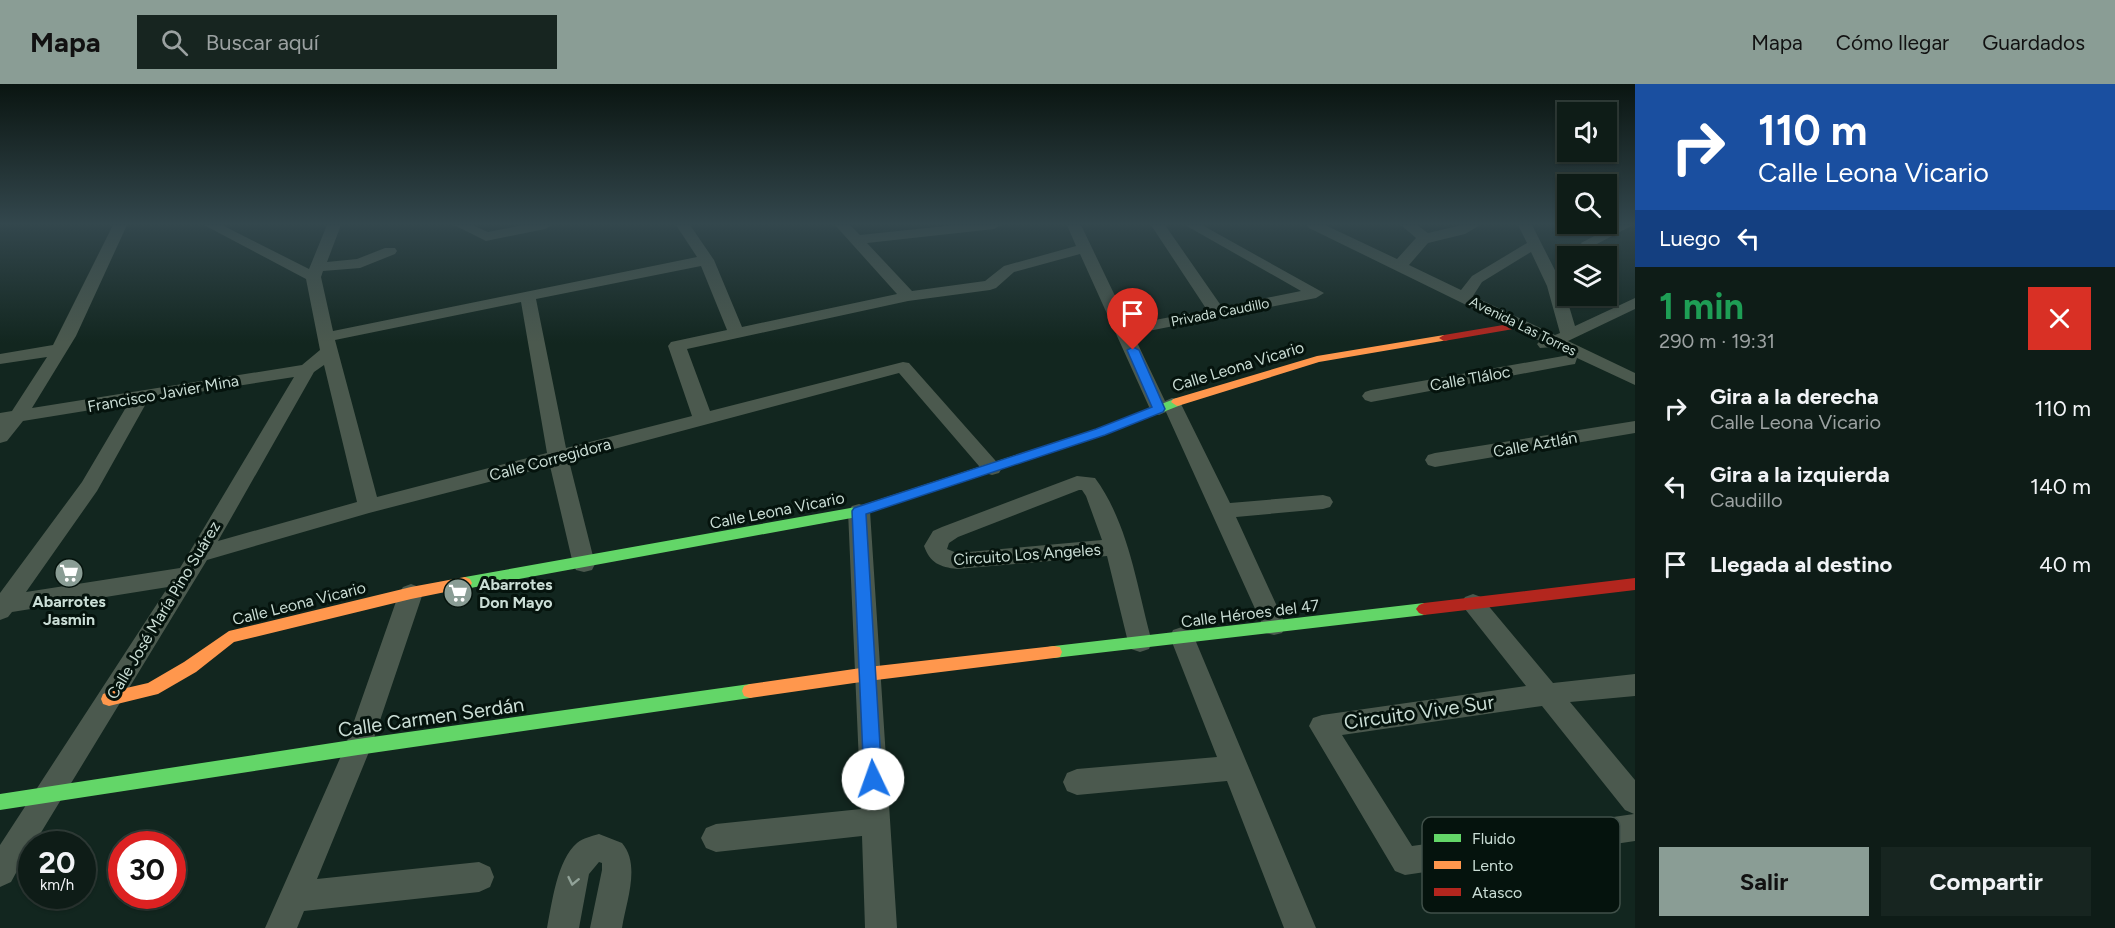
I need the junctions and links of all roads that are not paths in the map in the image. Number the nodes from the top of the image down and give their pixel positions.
1 (102, 264) edge
2 (298, 264) edge
3 (318, 264) edge
4 (353, 264) edge
5 (685, 264) edge
6 (708, 264) edge
7 (880, 264) edge
8 (1026, 264) edge
9 (1094, 264) edge
10 (1185, 264) edge
11 (1264, 264) edge
12 (1397, 264) edge
13 (1500, 264) edge
14 (1545, 264) edge
15 (1400, 266) joint
16 (315, 272) junction
17 (528, 297) junction
18 (908, 297) junction
19 (1464, 297) junction
20 (1635, 303) edge
21 (1217, 312) junction
22 (1513, 326) junction
23 (1125, 330) junction
24 (737, 334) junction
25 (1554, 340) junction
26 (328, 345) junction
27 (57, 350) junction
28 (0, 359) edge
29 (1569, 360) junction
30 (307, 369) junction
31 (1635, 380) edge
32 (1635, 393) edge
33 (1371, 396) dead end
34 (141, 397) junction
35 (1165, 407) junction
36 (9, 418) edge
37 (703, 419) junction
38 (1635, 427) edge
39 (0, 437) edge
40 (558, 457) junction
41 (1435, 460) dead end
42 (992, 468) junction
43 (1323, 502) dead end
44 (369, 506) junction
45 (859, 511) junction
46 (1223, 511) junction
47 (1115, 547) junction
48 (199, 554) junction
49 (584, 564) junction
50 (187, 575) junction
51 (1635, 584) edge
52 (411, 593) junction
53 (1473, 603) junction
54 (2, 606) edge
55 (1274, 626) junction
56 (1182, 637) junction
57 (1140, 642) junction
58 (868, 674) junction
59 (1635, 685) edge
60 (1548, 694) junction
61 (110, 699) junction
62 (358, 747) junction
63 (1235, 768) junction
64 (1077, 782) dead end
65 (49, 794) junction
66 (1635, 801) edge
67 (0, 802) edge
68 (876, 821) junction
69 (1635, 827) edge
70 (1620, 829) edge
71 (716, 837) dead end
72 (1422, 859) edge
73 (0, 872) edge
74 (479, 877) dead end
75 (294, 897) junction
76 (281, 928) edge
77 (563, 928) edge
78 (606, 928) edge
79 (881, 928) edge
80 (1300, 928) edge

1 - 27 street
2 - 16 street
3 - 16 street
4 - 16 street
5 - 17 street
6 - 24 street
7 - 18 street
8 - 18 street
9 - 23 street
10 - 21 street
11 - 21 street, Privada Caudillo
12 - 15 street, Avenida Las Torres
13 - 19 street
14 - 25 street
15 - 19 street, Avenida Las Torres
16 - 26 street
17 - 26 street
17 - 40 street
18 - 24 street
19 - 22 street, Avenida Las Torres
20 - 25 street
21 - 23 street, Privada Caudillo
22 - 25 street, Avenida Las Torres
22 - 35 street, Calle Leona Vicario
23 - 35 street
24 - 37 street
25 - 29 street
25 - 31 street, Avenida Las Torres
26 - 30 street, Calle José María Pino Suárez
26 - 44 street
27 - 28 street
27 - 36 street
29 - 32 street
29 - 33 street, Calle Tláloc
30 - 34 street, Francisco Javier Mina
30 - 48 street, Calle José María Pino Suárez
34 - 36 street, Francisco Javier Mina
34 - 54 street
35 - 42 street, Calle Leona Vicario
35 - 46 street
36 - 39 street
37 - 40 street, Calle Corregidora
37 - 42 street, Calle Corregidora
38 - 41 street, Calle Aztlán
40 - 44 street, Calle Corregidora
40 - 49 street
42 - 45 street, Calle Leona Vicario
43 - 46 street
44 - 48 street, Calle Corregidora
45 - 49 street, Calle Leona Vicario
45 - 58 street
46 - 55 street
47 - 47 street, Circuito Los Angeles
47 - 57 street, Circuito Los Angeles
48 - 50 street, Calle José María Pino Suárez
49 - 52 street, Calle Leona Vicario
50 - 54 street
50 - 61 street, Calle José María Pino Suárez
51 - 53 street, Calle Héroes del 47
52 - 61 street, Calle Leona Vicario
52 - 62 street
53 - 55 street, Calle Héroes del 47
53 - 60 street
55 - 56 street, Calle Héroes del 47
56 - 57 street, Calle Héroes del 47
56 - 63 street
57 - 58 street, Calle Héroes del 47
58 - 62 street, Calle Carmen Serdán
58 - 68 street
59 - 60 street
60 - 66 street
60 - 72 street, Circuito Vive Sur
61 - 65 street, Calle José María Pino Suárez
62 - 65 street, Calle Carmen Serdán
62 - 75 street
63 - 64 street
63 - 80 street
65 - 67 street, Calle Carmen Serdán
65 - 73 street, Calle José María Pino Suárez
68 - 71 street
68 - 79 street
69 - 70 street, Circuito Vive Sur
74 - 75 street
75 - 76 street
78 -> 77 street

